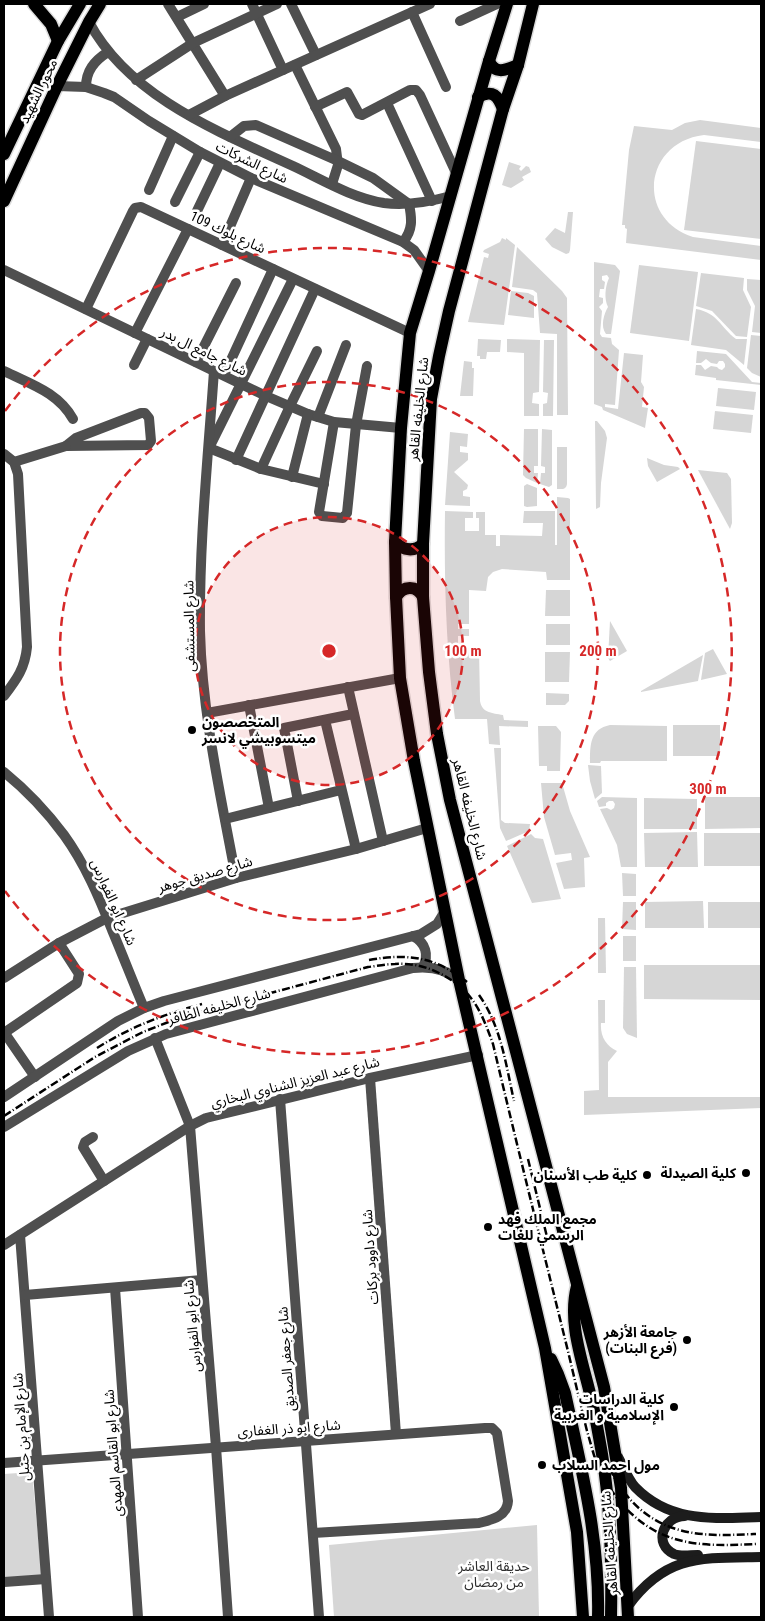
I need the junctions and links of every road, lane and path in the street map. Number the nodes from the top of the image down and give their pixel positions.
1 (34, 4) edge
2 (79, 4) edge
3 (100, 4) edge
4 (168, 4) edge
5 (204, 4) edge
6 (277, 4) edge
7 (292, 4) edge
8 (427, 4) edge
9 (498, 4) edge
10 (507, 4) edge
11 (534, 4) edge
12 (254, 9) edge
13 (412, 12) junction
14 (177, 17) junction
15 (460, 21) dead end
16 (89, 22) junction
17 (58, 41) junction
18 (193, 43) junction
19 (108, 52) junction
20 (316, 55) junction
21 (489, 61) junction
22 (295, 65) junction
23 (518, 65) junction
24 (283, 70) junction
25 (136, 80) junction
26 (57, 86) junction
27 (446, 87) dead end
28 (86, 88) junction
29 (225, 96) junction
30 (478, 97) junction
31 (387, 102) junction
32 (315, 107) junction
33 (503, 109) junction
34 (189, 115) junction
35 (173, 136) junction
36 (230, 137) junction
37 (200, 152) junction
38 (4, 154) edge
39 (338, 161) junction
40 (220, 162) junction
41 (457, 175) junction
42 (252, 178) junction
43 (332, 184) junction
44 (149, 190) dead end
45 (451, 196) junction
46 (4, 201) edge
47 (432, 201) junction
48 (175, 202) dead end
49 (410, 204) junction
50 (197, 211) dead end
51 (188, 229) junction
52 (403, 242) junction
53 (222, 245) junction
54 (273, 269) junction
55 (4, 270) edge
56 (430, 271) junction
57 (293, 279) junction
58 (236, 283) dead end
59 (315, 289) junction
60 (86, 309) junction
61 (410, 332) junction
62 (135, 333) junction
63 (147, 339) junction
64 (346, 345) dead end
65 (318, 351) dead end
66 (196, 362) junction
67 (134, 365) dead end
68 (367, 366) dead end
69 (4, 371) edge
70 (219, 373) junction
71 (241, 384) junction
72 (266, 396) junction
73 (290, 406) junction
74 (313, 416) junction
75 (73, 419) dead end
76 (334, 422) junction
77 (356, 425) junction
78 (401, 428) junction
79 (66, 446) junction
80 (209, 448) junction
81 (4, 454) edge
82 (236, 460) junction
83 (14, 462) junction
84 (262, 469) junction
85 (292, 477) junction
86 (324, 484) junction
87 (395, 542) junction
88 (423, 544) junction
89 (396, 597) junction
90 (423, 597) junction
91 (400, 678) junction
92 (348, 687) junction
93 (4, 696) edge
94 (249, 705) junction
95 (207, 713) junction
96 (353, 714) junction
97 (325, 720) junction
98 (4, 772) edge
99 (341, 790) junction
100 (298, 801) junction
101 (269, 808) junction
102 (225, 819) junction
103 (427, 828) junction
104 (383, 841) junction
105 (356, 849) junction
106 (236, 878) junction
107 (445, 911) junction
108 (107, 918) junction
109 (413, 936) junction
110 (59, 943) junction
111 (423, 967) junction
112 (4, 978) edge
113 (460, 980) junction
114 (144, 1008) junction
115 (4, 1032) edge
116 (155, 1038) junction
117 (478, 1055) junction
118 (36, 1077) junction
119 (370, 1078) junction
120 (4, 1097) edge
121 (280, 1099) junction
122 (190, 1126) junction
123 (4, 1127) edge
124 (93, 1137) dead end
125 (104, 1181) junction
126 (20, 1235) junction
127 (4, 1245) edge
128 (202, 1280) junction
129 (578, 1284) junction
130 (115, 1288) junction
131 (25, 1296) junction
132 (545, 1348) junction
133 (396, 1434) junction
134 (305, 1441) junction
135 (216, 1448) junction
136 (616, 1453) junction
137 (127, 1454) junction
138 (37, 1461) junction
139 (4, 1463) edge
140 (688, 1516) junction
141 (761, 1517) edge
142 (313, 1534) junction
143 (761, 1557) edge
144 (722, 1558) junction
145 (46, 1579) junction
146 (4, 1582) edge
147 (628, 1612) edge
148 (49, 1617) edge
149 (138, 1617) edge
150 (228, 1617) edge
151 (319, 1617) edge
152 (583, 1617) edge
153 (598, 1617) edge
154 (611, 1617) edge

1 - 17 main road
2 - 17 main road, محور الشهيد
3 - 16 main road, محور الشهيد
4 - 14 street
5 - 14 street
6 - 12 street
7 - 20 street
8 - 13 street
9 - 15 street
10 - 21 main road, شارع الخليفه القاهر
11 - 23 main road, شارع الخليفه القاهر
12 - 18 street
12 - 24 street
13 - 20 street
13 - 27 street
14 - 18 street
16 - 19 street, شارع الشركات
16 - 26 main road, محور الشهيد
17 - 38 main road, محور الشهيد
18 - 25 street
18 - 29 street
19 - 25 street, شارع الشركات
19 - 28 street
20 - 22 street
21 - 23 main road
21 - 30 main road, شارع الخليفه القاهر
22 - 24 street
22 - 32 street
23 - 33 main road, شارع الخليفه القاهر
24 - 29 street
25 - 34 street, شارع الشركات
26 - 28 street, شارع الشركات
26 - 46 main road, محور الشهيد
28 - 35 street, شارع الشركات
29 - 34 street
30 - 33 main road
30 - 41 main road, شارع الخليفه القاهر
31 - 32 street
31 - 41 street
31 - 47 street
32 - 39 street
33 - 88 main road, شارع الخليفه القاهر
34 - 36 street, شارع الشركات
35 - 37 street, شارع الشركات
35 - 44 street
36 - 39 street
36 - 43 street, شارع الشركات
37 - 40 street, شارع الشركات
37 - 48 street
39 - 43 street
39 - 49 street
40 - 42 street, شارع الشركات
40 - 50 street
41 - 45 main road, شارع الخليفه القاهر
42 - 52 street, شارع الشركات
42 - 53 street
43 - 49 street, شارع الشركات
45 - 47 street, شارع الشركات
45 - 56 main road, شارع الخليفه القاهر
47 - 49 street, شارع الشركات
49 - 52 street
51 - 53 street, شارع بلوك 109
51 - 60 street, شارع بلوك 109
51 - 62 street
52 - 56 street, شارع الشركات
53 - 54 street, شارع بلوك 109
54 - 57 street, شارع بلوك 109
54 - 70 street
55 - 60 street, شارع جامع ال بدر
56 - 61 main road, شارع الخليفه القاهر
57 - 59 street, شارع بلوك 109
57 - 71 street
58 - 66 street
59 - 61 street, شارع بلوك 109
59 - 72 street
60 - 62 street, شارع جامع ال بدر
61 - 78 main road, شارع الخليفه القاهر
62 - 63 street, شارع جامع ال بدر
63 - 66 street, شارع جامع ال بدر
63 - 67 street
64 - 74 street
65 - 73 street
66 - 70 street, شارع جامع ال بدر
68 - 77 street
69 - 75 street
70 - 71 street, شارع جامع ال بدر
70 - 80 street, شارع المستشفى
71 - 72 street, شارع جامع ال بدر
71 - 80 street
72 - 73 street, شارع جامع ال بدر
72 - 82 street
73 - 74 street, شارع جامع ال بدر
73 - 84 street
74 - 76 street, شارع جامع ال بدر
74 - 85 street
76 - 77 street, شارع جامع ال بدر
76 - 86 street
77 - 78 street, شارع جامع ال بدر
77 - 86 street
78 - 87 main road, شارع الخليفه القاهر
79 - 79 street
79 - 83 street
80 - 82 street
80 - 95 street, شارع المستشفى
81 - 83 street
82 - 84 street
83 - 93 street
84 - 85 street
85 - 86 street
87 - 88 main road
87 - 89 main road, شارع الخليفه القاهر
88 - 90 main road, شارع الخليفه القاهر
89 - 90 main road
89 - 91 main road, شارع الخليفه القاهر
90 - 129 main road, شارع الخليفه القاهر
91 - 92 street
91 - 103 main road, شارع الخليفه القاهر
92 - 94 street
92 - 96 street
94 - 95 street
94 - 101 street
95 - 102 street, شارع المستشفى
96 - 97 street
96 - 104 street
97 - 99 street
97 - 100 street
98 - 108 street, شارع ابو الفوارس
99 - 100 street
99 - 105 street
100 - 101 street
101 - 102 street
102 - 106 street, شارع المستشفى
103 - 104 street, شارع صديق جوهر
103 - 107 main road, شارع الخليفه القاهر
104 - 105 street, شارع صديق جوهر
105 - 106 street, شارع صديق جوهر
106 - 108 street, شارع صديق جوهر
107 - 109 street, شارع الخليفه الظافر
107 - 113 main road, شارع الخليفه القاهر
108 - 110 street, شارع صديق جوهر
108 - 114 street, شارع ابو الفوارس
109 - 111 street
109 - 114 street, شارع الخليفه الظافر
110 - 112 street, شارع صديق جوهر
110 - 115 street
111 - 113 street, شارع الخليفه الظافر
111 - 116 street, شارع الخليفه الظافر
113 - 117 main road, شارع الخليفه القاهر
114 - 118 street, شارع الخليفه الظافر
115 - 118 street
116 - 122 street, شارع ابو الفوارس
116 - 123 street, شارع الخليفه الظافر
117 - 119 street, شارع عبد العزيز الشناوي البخاري
117 - 132 main road, شارع الخليفه القاهر
118 - 120 street, شارع الخليفه الظافر
119 - 121 street, شارع عبد العزيز الشناوي البخاري
119 - 133 street, شارع داوود بركات
121 - 122 street, شارع عبد العزيز الشناوي البخاري
121 - 134 street, شارع جعفر الصديق
122 - 125 street, شارع عبد العزيز الشناوي البخاري
122 - 128 street, شارع ابو الفوارس
124 - 125 street
125 - 126 street, شارع عبد العزيز الشناوي البخاري
126 - 127 street, شارع عبد العزيز الشناوي البخاري
126 - 131 street, شارع الإمام بن حنبل
128 - 130 street
128 - 135 street, شارع ابو الفوارس
129 - 136 main road, شارع الخليفه القاهر
129 - 154 main road
130 - 131 street
130 - 137 street, شارع ابو القاسم المهدى
131 - 138 street, شارع الإمام بن حنبل
132 - 152 main road
132 - 153 main road
133 - 134 street, شارع ابو ذر الغفارى
133 - 142 street, شارع ابو ذر الغفارى
134 - 135 street, شارع ابو ذر الغفارى
134 - 142 street, شارع جعفر الصديق
135 - 137 street, شارع ابو ذر الغفارى
135 - 150 street, شارع ابو الفوارس
136 - 140 main road
136 - 147 main road, شارع الخليفه القاهر
137 - 138 street, شارع ابو ذر الغفارى
137 - 149 street, شارع ابو القاسم المهدى
138 - 139 street, شارع ابو ذر الغفارى
138 - 145 street, شارع الإمام بن حنبل
140 - 141 main road
140 - 144 main road
142 - 151 street, شارع جعفر الصديق
143 - 144 main road
144 - 147 main road
145 - 146 street
145 - 148 street, شارع الإمام بن حنبل

